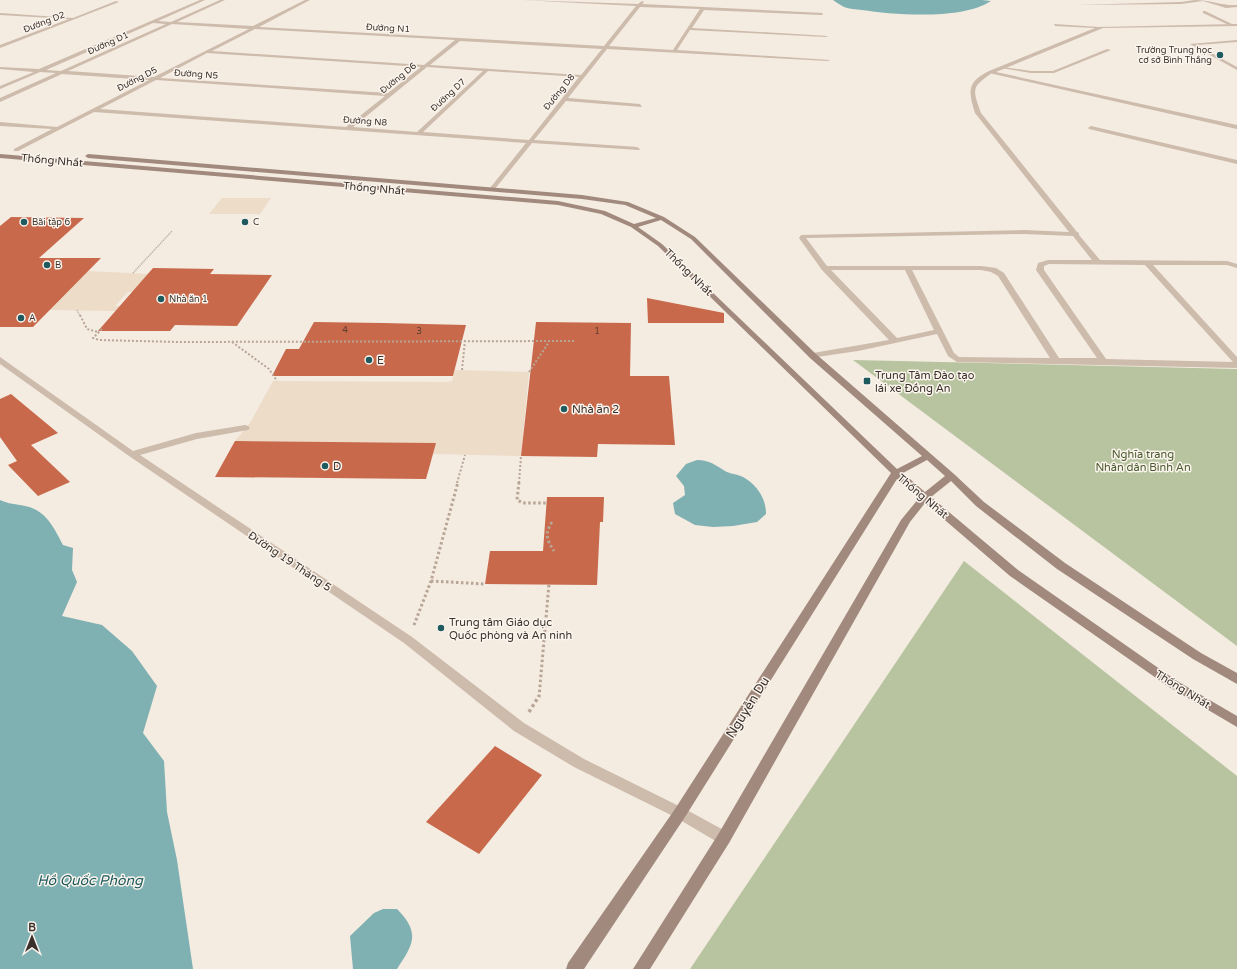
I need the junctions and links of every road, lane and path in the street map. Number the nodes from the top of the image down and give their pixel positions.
1 (203, 0) edge
2 (223, 0) edge
3 (308, 0) edge
4 (524, 0) edge
5 (643, 0) edge
6 (1118, 0) edge
7 (1172, 0) edge
8 (1203, 0) edge
9 (115, 1) edge
10 (1181, 3) junction
11 (1126, 4) junction
12 (1079, 5) dead end
13 (639, 6) junction
14 (1237, 6) edge
15 (1226, 7) junction
16 (1208, 8) dead end
17 (702, 9) junction
18 (1204, 12) dead end
19 (0, 14) edge
20 (822, 14) dead end
21 (75, 18) junction
22 (152, 22) junction
23 (172, 23) junction
24 (1055, 25) dead end
25 (1235, 25) edge
26 (1102, 27) junction
27 (253, 28) junction
28 (688, 29) junction
29 (826, 36) dead end
30 (7, 39) dead end
31 (20, 40) junction
32 (111, 40) junction
33 (458, 40) junction
34 (133, 41) junction
35 (1237, 41) edge
36 (0, 47) edge
37 (604, 49) junction
38 (1109, 50) dead end
39 (206, 52) junction
40 (674, 52) junction
41 (82, 53) junction
42 (102, 54) junction
43 (828, 60) dead end
44 (426, 66) junction
45 (0, 68) edge
46 (1003, 68) junction
47 (488, 69) junction
48 (1237, 69) edge
49 (40, 71) junction
50 (62, 72) junction
51 (991, 72) junction
52 (582, 76) junction
53 (153, 79) junction
54 (0, 88) edge
55 (0, 93) edge
56 (15, 94) junction
57 (390, 94) junction
58 (564, 99) junction
59 (0, 100) edge
60 (640, 106) dead end
61 (92, 110) junction
62 (0, 124) edge
63 (1237, 127) edge
64 (56, 128) junction
65 (348, 128) junction
66 (1091, 128) dead end
67 (419, 133) junction
68 (530, 141) junction
69 (0, 149) edge
70 (637, 149) dead end
71 (16, 150) junction
72 (1, 156) edge
73 (1237, 162) edge
74 (492, 189) junction
75 (662, 218) junction
76 (633, 226) junction
77 (172, 231) dead end
78 (1077, 234) junction
79 (1098, 263) junction
80 (1147, 263) junction
81 (1237, 266) edge
82 (907, 267) junction
83 (825, 268) junction
84 (133, 273) dead end
85 (76, 310) dead end
86 (102, 329) dead end
87 (939, 331) junction
88 (98, 332) junction
89 (465, 340) junction
90 (894, 340) junction
91 (549, 341) junction
92 (576, 341) dead end
93 (231, 342) junction
94 (813, 356) junction
95 (0, 360) edge
96 (1056, 360) junction
97 (1103, 361) junction
98 (1237, 362) edge
99 (1237, 365) edge
100 (462, 370) dead end
101 (529, 372) dead end
102 (277, 381) dead end
103 (245, 428) dead end
104 (132, 454) junction
105 (465, 455) dead end
106 (521, 456) dead end
107 (928, 456) junction
108 (896, 472) junction
109 (952, 476) junction
110 (924, 498) junction
111 (547, 503) dead end
112 (552, 522) dead end
113 (554, 552) dead end
114 (431, 581) junction
115 (485, 584) dead end
116 (549, 584) dead end
117 (408, 640) junction
118 (1237, 679) edge
119 (1237, 722) edge
120 (519, 727) junction
121 (680, 813) junction
122 (724, 838) junction
123 (574, 969) edge
124 (641, 969) edge

1 - 22 street, Đướng D1
2 - 23 street, Đướng D1
3 - 27 street, Đướng D5
4 - 13 street
5 - 13 street, Đường D8
6 - 11 street
7 - 10 street
8 - 10 street
8 - 15 street
9 - 21 street, Đường D2
10 - 11 street
11 - 12 street
13 - 17 street
13 - 37 street, Đường D8
14 - 15 street
15 - 16 street
17 - 20 street
17 - 28 street
18 - 25 street
19 - 21 street
21 - 31 street, Đường D2
22 - 23 street, Đướng N1
22 - 32 street, Đướng D1
23 - 27 street, Đướng N1
23 - 34 street, Đướng D1
24 - 26 street
25 - 26 street
26 - 46 street
27 - 33 street, Đướng N1
27 - 39 street, Đướng D5
28 - 29 street
28 - 40 street
30 - 31 street
31 - 36 street, Đường D2
32 - 34 street
32 - 41 street, Đướng D1
33 - 37 street, Đướng N1
33 - 44 street, Đường D6
34 - 42 street, Đướng D1
35 - 48 street
37 - 40 street, Đướng N1
37 - 52 street, Đường D8
38 - 46 street
39 - 44 street
39 - 53 street, Đướng D5
40 - 43 street, Đướng N1
41 - 42 street
41 - 49 street, Đướng D1
42 - 50 street, Đướng D1
44 - 47 street
44 - 57 street, Đường D6
45 - 49 street, Đường N5
46 - 51 street
47 - 52 street
47 - 67 street, Đường D7
49 - 50 street, Đường N5
49 - 54 street, Đướng D1
50 - 53 street, Đường N5
50 - 56 street, Đướng D1
51 - 63 street
51 - 78 street
52 - 58 street, Đường D8
53 - 57 street, Đường N5
53 - 61 street, Đướng D5
55 - 56 street
56 - 59 street, Đướng D1
57 - 65 street, Đường D6
58 - 60 street
58 - 68 street, Đường D8
61 - 64 street, Đướng D5
61 - 65 street, Đướng N8
62 - 64 street
64 - 71 street, Đướng D5
65 - 67 street, Đướng N8
66 - 73 street
67 - 68 street, Đướng N8
68 - 70 street, Đướng N8
68 - 74 street, Đường D8
69 - 71 main road, Thống Nhất
71 - 72 main road
71 - 74 main road, Thống Nhất
72 - 76 main road, Thống Nhất
74 - 75 main road, Thống Nhất
75 - 76 main road
75 - 94 main road, Thống Nhất
76 - 108 main road, Thống Nhất
77 - 84 path
78 - 79 street
78 - 83 street
79 - 80 street
79 - 97 street
80 - 81 street
80 - 98 street
82 - 83 street
82 - 87 street
82 - 96 street
83 - 90 street
85 - 88 path
86 - 88 path
87 - 90 street
87 - 96 street
88 - 93 path
89 - 91 path
89 - 93 path
89 - 100 path
90 - 94 street
91 - 92 path
91 - 101 path
93 - 102 path
94 - 107 main road, Thống Nhất
95 - 104 street, Đường 19 Tháng 5
96 - 97 street
97 - 99 street
103 - 104 street
104 - 117 street, Đường 19 Tháng 5
105 - 114 path
106 - 111 path
107 - 108 main road
107 - 109 main road, Thống Nhất
108 - 110 main road, Thống Nhất
108 - 121 main road, Nguyễn Du
109 - 110 main road
109 - 118 main road, Thống Nhất
110 - 119 main road, Thống Nhất
110 - 122 main road
112 - 113 path
114 - 115 path
114 - 117 path
116 - 120 path
117 - 120 street, Đường 19 Tháng 5
120 - 121 street, Đường 19 Tháng 5
121 - 122 street, Đường 19 Tháng 5
121 - 123 main road, Nguyễn Du
122 - 124 main road

